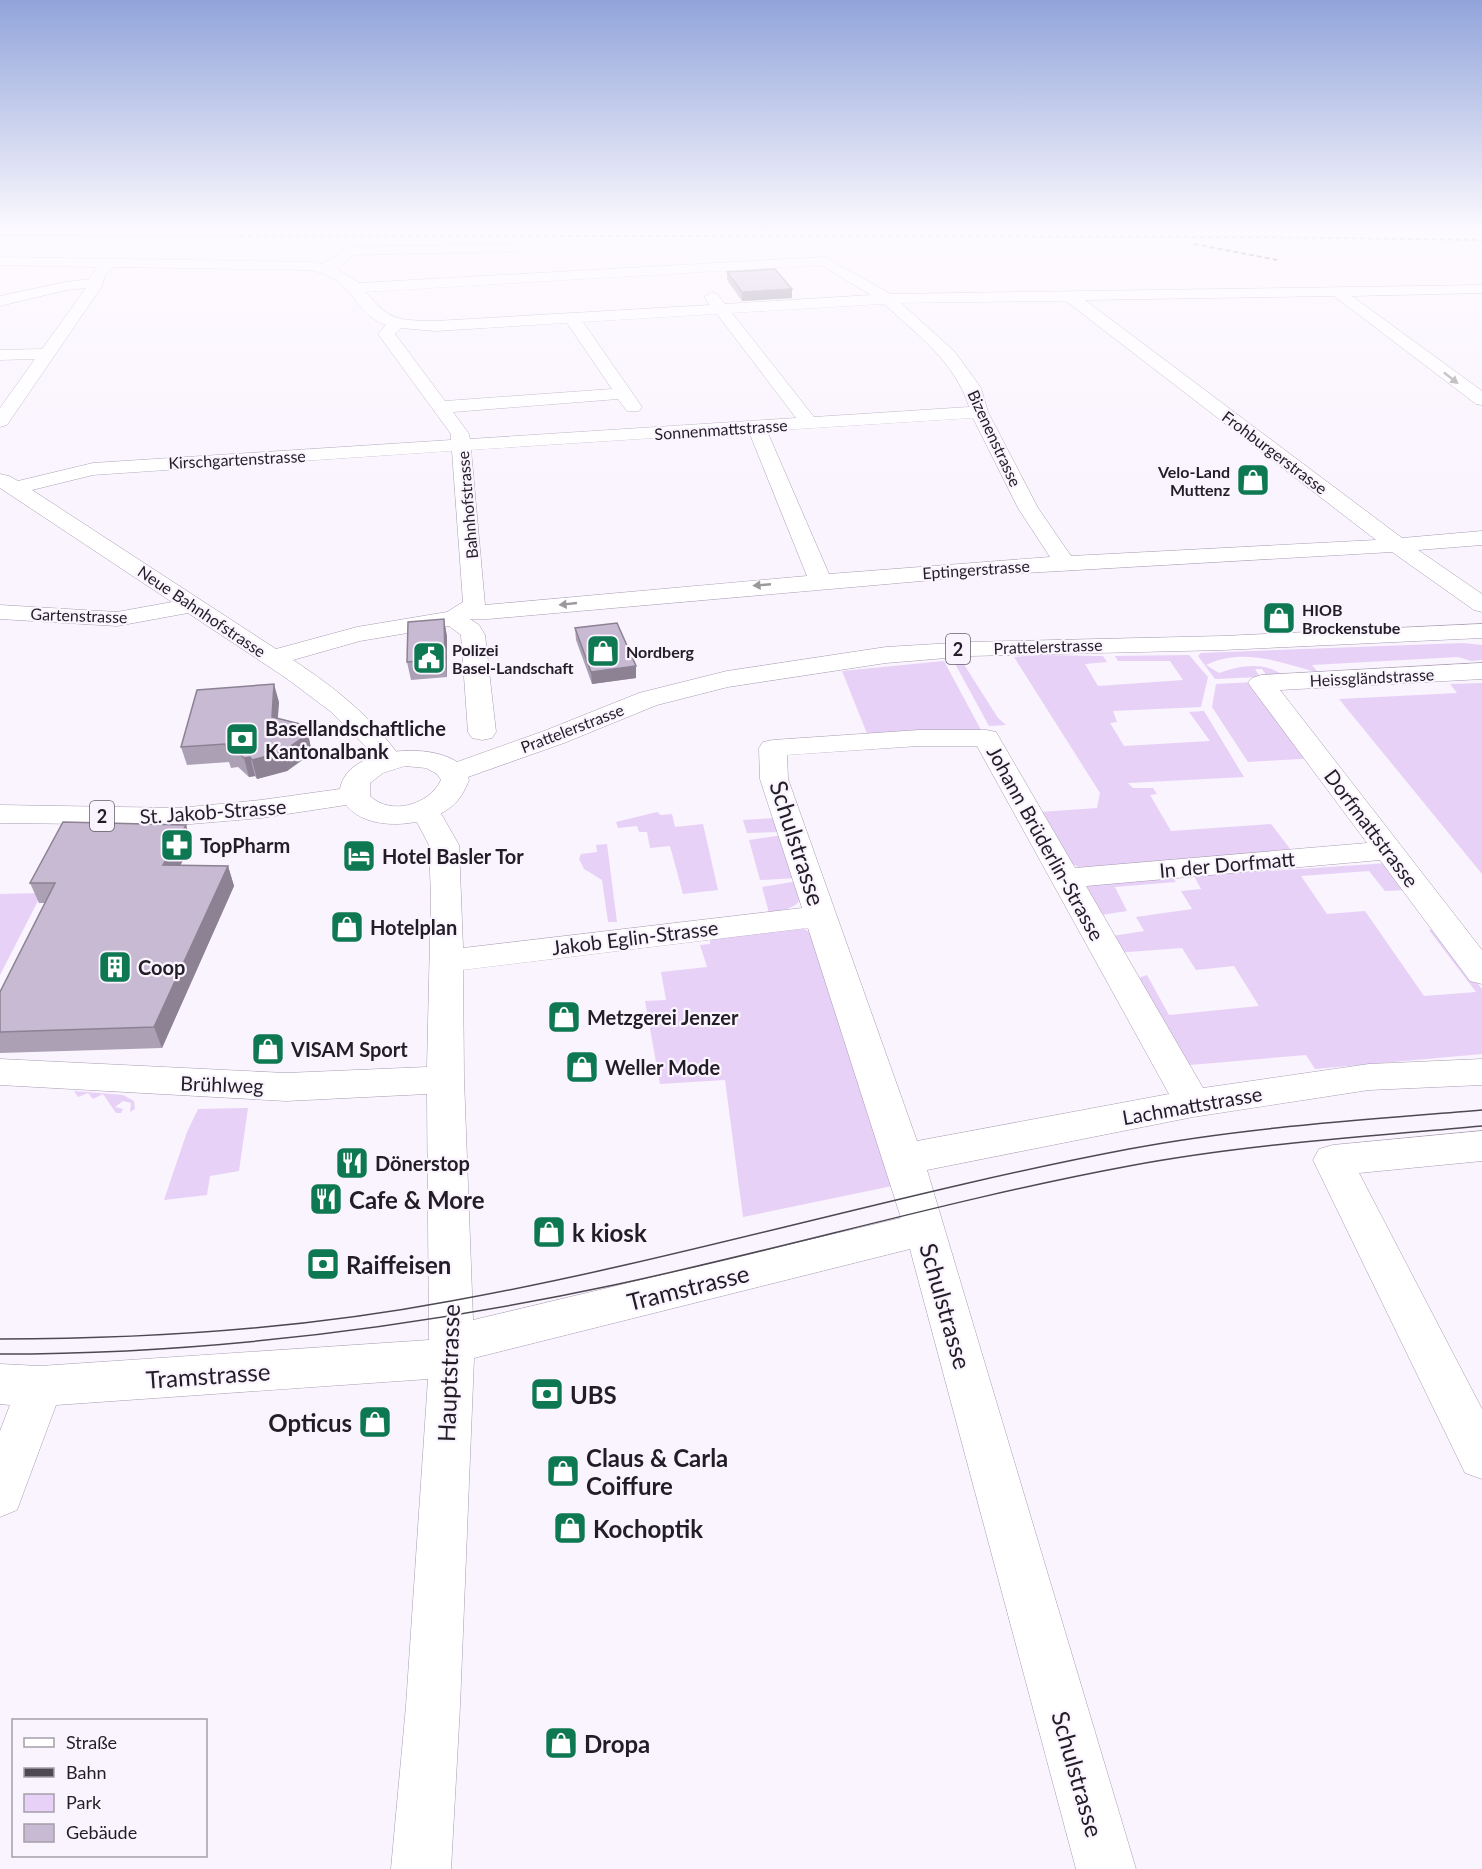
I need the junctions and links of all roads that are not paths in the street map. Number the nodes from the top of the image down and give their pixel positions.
1 (71, 317) edge
2 (383, 317) edge
3 (585, 317) edge
4 (728, 317) edge
5 (907, 317) edge
6 (1098, 317) edge
7 (1373, 317) edge
8 (572, 318) junction
9 (397, 323) junction
10 (46, 354) junction
11 (0, 355) edge
12 (624, 393) junction
13 (1482, 400) edge
14 (441, 407) junction
15 (979, 412) junction
16 (0, 421) edge
17 (809, 423) junction
18 (756, 427) junction
19 (650, 434) junction
20 (462, 445) junction
21 (7, 483) edge
22 (1482, 538) edge
23 (1399, 546) junction
24 (1065, 562) junction
25 (820, 580) junction
26 (193, 605) junction
27 (1482, 605) edge
28 (1482, 611) edge
29 (0, 612) edge
30 (462, 614) junction
31 (1482, 631) edge
32 (273, 658) junction
33 (1482, 671) edge
34 (1261, 683) joint
35 (482, 732) dead end
36 (773, 748) joint
37 (389, 761) junction
38 (453, 773) junction
39 (354, 795) junction
40 (425, 809) junction
41 (0, 814) edge
42 (1390, 850) junction
43 (1065, 878) junction
44 (822, 916) junction
45 (447, 961) junction
46 (1482, 974) edge
47 (1482, 1071) edge
48 (0, 1072) edge
49 (445, 1079) junction
50 (1192, 1103) junction
51 (1482, 1146) edge
52 (904, 1159) junction
53 (924, 1229) junction
54 (452, 1350) junction
55 (20, 1385) edge
56 (1482, 1457) edge
57 (0, 1494) edge
58 (422, 1869) edge
59 (1106, 1869) edge

1 - 10 street
2 - 9 street
3 - 8 street
4 - 17 street
5 - 15 street, Bizenenstrasse
6 - 23 street, Frohburgerstrasse
7 -> 13 street
8 - 9 street
8 - 12 street
9 - 14 street, Bahnhofstrasse
10 - 11 street
10 - 16 street
12 - 14 street
12 - 19 street
14 - 20 street, Bahnhofstrasse
15 - 17 street, Sonnenmattstrasse
15 - 24 street, Bizenenstrasse
17 - 18 street, Sonnenmattstrasse
18 - 19 street, Sonnenmattstrasse
18 - 25 street
19 - 20 street, Sonnenmattstrasse
20 - 21 street, Kirschgartenstrasse
20 - 30 street, Bahnhofstrasse
21 - 26 street, Neue Bahnhofstrasse
22 - 23 street, Eptingerstrasse
23 - 24 street, Eptingerstrasse
23 - 27 street, Frohburgerstrasse
24 - 25 street, Eptingerstrasse
25 -> 30 street, Eptingerstrasse
26 - 29 street, Gartenstrasse
26 - 32 street, Neue Bahnhofstrasse
28 - 31 street, Prattelerstrasse
30 - 32 street
30 - 35 street
31 - 38 street, Prattelerstrasse / 2
32 - 37 street, Neue Bahnhofstrasse
33 - 34 street, Heissgländstrasse
34 - 42 street, Dorfmattstrasse
36 - 43 street, Johann Brüderlin-Strasse
36 - 44 street, Schulstrasse
37 - 38 street
37 - 39 street
38 - 40 street
39 - 40 street
39 - 41 street, St. Jakob-Strasse / 2
40 - 45 street, Hauptstrasse
42 - 43 street, In der Dorfmatt
42 - 46 street, Dorfmattstrasse
43 - 50 street, Johann Brüderlin-Strasse
44 - 45 street, Jakob Eglin-Strasse
44 - 52 street, Schulstrasse
45 - 49 street, Hauptstrasse
47 - 50 street, Lachmattstrasse
48 - 49 street, Brühlweg
49 - 54 street, Hauptstrasse
50 - 52 street, Lachmattstrasse
51 - 56 street
52 - 53 street, Schulstrasse
53 - 54 street, Tramstrasse
53 - 59 street, Schulstrasse
54 - 55 street, Tramstrasse
54 - 58 street, Hauptstrasse
55 - 57 street

